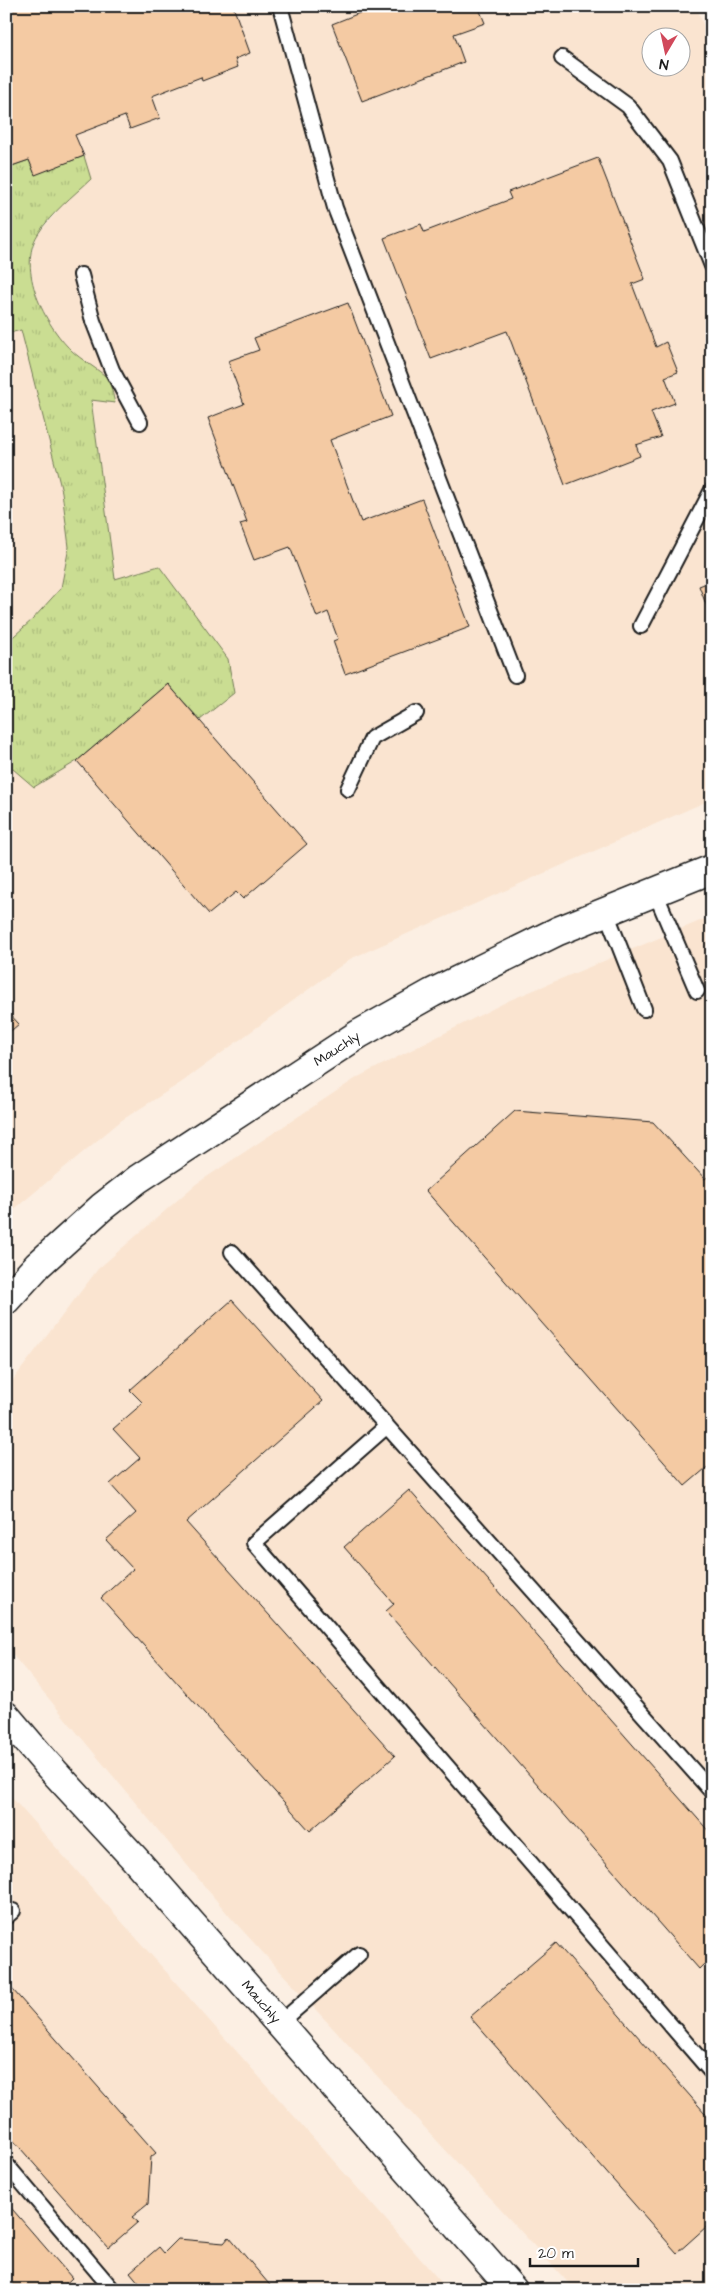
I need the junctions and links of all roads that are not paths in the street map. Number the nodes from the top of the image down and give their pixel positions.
1 (280, 6) edge
2 (562, 58) dead end
3 (712, 266) edge
4 (81, 275) dead end
5 (140, 422) dead end
6 (712, 490) edge
7 (641, 626) dead end
8 (515, 675) dead end
9 (416, 713) dead end
10 (348, 789) dead end
11 (712, 869) edge
12 (655, 892) junction
13 (606, 912) junction
14 (697, 991) dead end
15 (644, 1009) dead end
16 (232, 1252) dead end
17 (6, 1300) edge
18 (387, 1426) junction
19 (6, 1716) edge
20 (712, 1792) edge
21 (359, 1954) dead end
22 (280, 2023) junction
23 (712, 2073) edge
24 (6, 2164) edge
25 (113, 2290) edge
26 (513, 2290) edge

1 - 8 lane
2 - 3 lane
4 - 5 lane
6 - 7 lane
9 - 10 lane
11 - 12 street, Mauchly
12 - 13 street, Mauchly
12 - 14 lane
13 - 15 lane
13 - 17 street, Mauchly
16 - 18 lane
18 - 20 lane
18 - 23 lane
19 - 22 street, Mauchly
21 - 22 lane
22 - 26 street, Mauchly
24 - 25 lane

